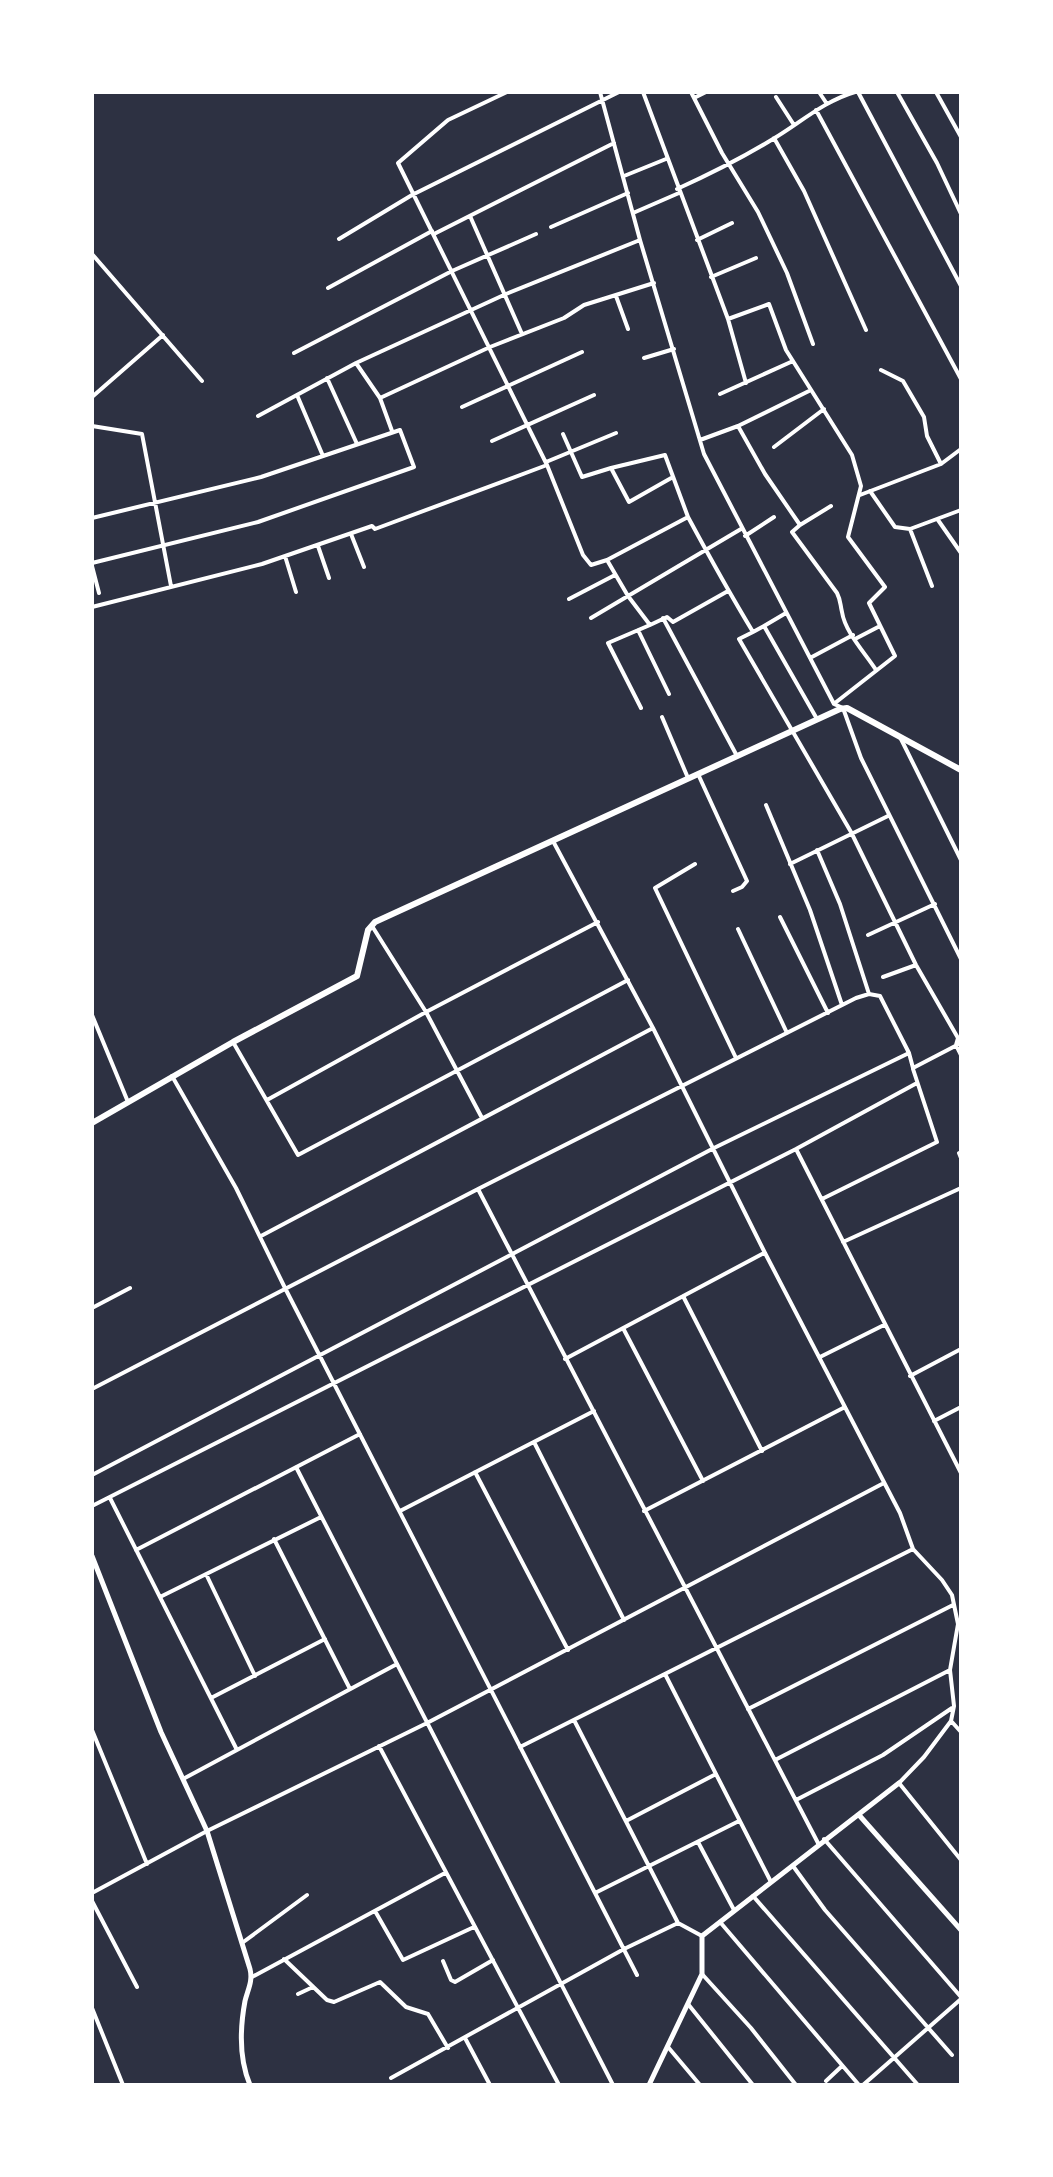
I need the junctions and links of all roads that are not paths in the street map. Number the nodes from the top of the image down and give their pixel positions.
1 (507, 92) edge
2 (600, 92) edge
3 (619, 92) edge
4 (643, 92) edge
5 (691, 92) edge
6 (706, 92) edge
7 (819, 92) edge
8 (857, 92) edge
9 (897, 92) edge
10 (936, 92) edge
11 (776, 97) dead end
12 (694, 98) junction
13 (604, 101) junction
14 (827, 104) junction
15 (816, 110) junction
16 (794, 125) junction
17 (961, 137) edge
18 (774, 138) junction
19 (614, 143) junction
20 (666, 159) junction
21 (730, 164) junction
22 (623, 176) junction
23 (678, 191) junction
24 (628, 193) junction
25 (412, 195) junction
26 (633, 213) junction
27 (961, 214) edge
28 (470, 216) junction
29 (732, 223) dead end
30 (551, 227) dead end
31 (433, 233) junction
32 (536, 234) dead end
33 (339, 239) dead end
34 (640, 240) junction
35 (697, 240) junction
36 (92, 254) edge
37 (487, 255) junction
38 (756, 258) dead end
39 (452, 271) junction
40 (711, 277) junction
41 (654, 283) junction
42 (961, 286) edge
43 (328, 288) dead end
44 (506, 294) junction
45 (616, 296) junction
46 (470, 311) junction
47 (728, 319) junction
48 (628, 329) dead end
49 (866, 330) dead end
50 (522, 334) junction
51 (163, 335) junction
52 (813, 344) dead end
53 (490, 347) junction
54 (674, 349) junction
55 (582, 352) dead end
56 (294, 353) dead end
57 (644, 358) dead end
58 (793, 361) junction
59 (356, 363) junction
60 (881, 370) dead end
61 (327, 378) junction
62 (961, 379) edge
63 (202, 381) dead end
64 (746, 383) junction
65 (509, 386) junction
66 (811, 390) junction
67 (720, 394) dead end
68 (297, 395) junction
69 (594, 395) dead end
70 (92, 397) edge
71 (380, 398) junction
72 (462, 407) dead end
73 (824, 409) junction
74 (258, 416) dead end
75 (528, 425) junction
76 (92, 426) edge
77 (738, 426) junction
78 (392, 432) junction
79 (616, 433) dead end
80 (563, 434) dead end
81 (700, 440) junction
82 (492, 441) dead end
83 (357, 444) junction
84 (774, 447) dead end
85 (961, 449) edge
86 (571, 451) junction
87 (323, 456) junction
88 (546, 463) junction
89 (941, 464) junction
90 (611, 468) junction
91 (673, 477) junction
92 (870, 491) junction
93 (860, 495) junction
94 (154, 502) junction
95 (831, 506) dead end
96 (961, 510) edge
97 (688, 517) junction
98 (774, 517) dead end
99 (92, 518) edge
100 (938, 520) junction
101 (800, 525) junction
102 (741, 529) junction
103 (910, 529) junction
104 (351, 534) junction
105 (745, 536) junction
106 (318, 546) junction
107 (162, 547) junction
108 (705, 549) junction
109 (961, 553) edge
110 (285, 556) junction
111 (607, 560) junction
112 (92, 564) edge
113 (364, 567) dead end
114 (615, 575) junction
115 (329, 578) dead end
116 (171, 586) junction
117 (932, 586) dead end
118 (728, 591) junction
119 (296, 592) dead end
120 (99, 593) dead end
121 (628, 596) junction
122 (569, 599) dead end
123 (92, 607) edge
124 (786, 613) junction
125 (591, 618) dead end
126 (663, 618) junction
127 (650, 625) junction
128 (764, 626) junction
129 (880, 626) junction
130 (638, 630) junction
131 (753, 632) junction
132 (854, 637) junction
133 (810, 658) junction
134 (876, 670) junction
135 (669, 694) dead end
136 (834, 704) junction
137 (641, 708) dead end
138 (843, 708) junction
139 (662, 717) dead end
140 (817, 719) junction
141 (794, 730) junction
142 (900, 737) junction
143 (737, 756) junction
144 (961, 770) edge
145 (698, 774) junction
146 (688, 778) junction
147 (766, 805) dead end
148 (889, 816) junction
149 (851, 832) junction
150 (553, 841) junction
151 (817, 850) junction
152 (961, 860) edge
153 (695, 864) dead end
154 (790, 864) junction
155 (733, 891) dead end
156 (935, 904) junction
157 (780, 917) dead end
158 (598, 922) junction
159 (896, 922) junction
160 (371, 925) junction
161 (738, 929) dead end
162 (868, 935) dead end
163 (961, 959) edge
164 (916, 965) junction
165 (883, 977) dead end
166 (628, 980) junction
167 (869, 994) junction
168 (842, 1005) junction
169 (426, 1012) junction
170 (828, 1013) junction
171 (92, 1015) edge
172 (653, 1028) junction
173 (787, 1033) junction
174 (233, 1042) junction
175 (959, 1044) edge
176 (909, 1053) junction
177 (961, 1055) edge
178 (736, 1058) junction
179 (913, 1068) junction
180 (459, 1071) junction
181 (172, 1076) junction
182 (917, 1083) junction
183 (682, 1085) junction
184 (267, 1100) junction
185 (128, 1102) junction
186 (482, 1118) junction
187 (92, 1123) edge
188 (714, 1148) junction
189 (796, 1149) junction
190 (730, 1181) junction
191 (961, 1188) edge
192 (478, 1189) junction
193 (822, 1199) junction
194 (261, 1236) junction
195 (843, 1242) junction
196 (765, 1253) junction
197 (513, 1254) junction
198 (528, 1285) junction
199 (130, 1288) dead end
200 (285, 1288) junction
201 (683, 1296) junction
202 (92, 1308) edge
203 (884, 1325) junction
204 (623, 1328) junction
205 (961, 1349) edge
206 (320, 1354) junction
207 (820, 1357) junction
208 (565, 1359) junction
209 (910, 1376) junction
210 (334, 1384) junction
211 (92, 1389) edge
212 (845, 1407) junction
213 (961, 1407) edge
214 (594, 1411) junction
215 (934, 1421) junction
216 (360, 1434) junction
217 (534, 1442) junction
218 (762, 1451) junction
219 (959, 1463) edge
220 (296, 1467) junction
221 (475, 1472) junction
222 (961, 1473) edge
223 (92, 1475) edge
224 (703, 1481) junction
225 (882, 1484) junction
226 (110, 1498) junction
227 (92, 1506) edge
228 (400, 1511) junction
229 (644, 1511) junction
230 (321, 1517) junction
231 (274, 1539) junction
232 (913, 1549) junction
233 (136, 1550) junction
234 (92, 1556) edge
235 (206, 1574) junction
236 (685, 1588) junction
237 (160, 1597) junction
238 (954, 1605) junction
239 (624, 1620) junction
240 (325, 1639) junction
241 (716, 1647) junction
242 (568, 1650) junction
243 (397, 1664) junction
244 (950, 1670) junction
245 (664, 1673) junction
246 (255, 1676) junction
247 (350, 1689) junction
248 (491, 1690) junction
249 (211, 1698) junction
250 (954, 1706) junction
251 (748, 1709) junction
252 (574, 1720) junction
253 (951, 1721) junction
254 (427, 1723) junction
255 (92, 1730) edge
256 (961, 1732) edge
257 (379, 1746) junction
258 (520, 1747) junction
259 (236, 1748) junction
260 (775, 1760) junction
261 (716, 1774) junction
262 (183, 1779) junction
263 (899, 1783) junction
264 (796, 1800) junction
265 (859, 1815) junction
266 (626, 1821) junction
267 (739, 1821) junction
268 (207, 1831) junction
269 (821, 1841) junction
270 (698, 1842) junction
271 (961, 1860) edge
272 (147, 1864) junction
273 (650, 1866) junction
274 (793, 1866) junction
275 (445, 1873) junction
276 (771, 1882) junction
277 (92, 1893) edge
278 (595, 1893) junction
279 (307, 1895) dead end
280 (753, 1896) junction
281 (92, 1901) edge
282 (734, 1910) junction
283 (375, 1911) junction
284 (719, 1921) junction
285 (678, 1923) junction
286 (474, 1927) junction
287 (961, 1930) edge
288 (702, 1936) junction
289 (242, 1943) junction
290 (624, 1949) junction
291 (284, 1959) junction
292 (493, 1960) junction
293 (443, 1961) dead end
294 (702, 1974) junction
295 (637, 1975) dead end
296 (252, 1977) junction
297 (561, 1984) junction
298 (137, 1987) dead end
299 (313, 1987) junction
300 (298, 1994) dead end
301 (961, 1998) edge
302 (688, 2004) junction
303 (92, 2008) edge
304 (518, 2009) junction
305 (929, 2027) junction
306 (465, 2038) junction
307 (667, 2046) junction
308 (448, 2048) junction
309 (952, 2055) dead end
310 (896, 2058) junction
311 (842, 2066) junction
312 (391, 2078) dead end
313 (826, 2081) dead end
314 (489, 2083) edge
315 (123, 2085) edge
316 (250, 2085) edge
317 (480, 2085) edge
318 (559, 2085) edge
319 (613, 2085) edge
320 (649, 2085) edge
321 (700, 2085) edge
322 (753, 2085) edge
323 (796, 2085) edge
324 (861, 2085) edge
325 (918, 2085) edge

1 - 25 street
2 - 13 street
3 - 13 street
4 - 20 street
5 - 12 street
6 - 12 street
7 - 14 street
8 - 14 street
8 - 42 street
9 - 27 street
10 - 17 street
11 - 16 street
12 - 21 street
13 - 19 street
13 - 25 street
14 - 15 street
15 - 16 street
15 - 62 street
16 - 18 street
18 - 21 street
18 - 49 street
19 - 22 street
19 - 28 street
20 - 22 street
20 - 23 street
21 - 23 street
21 - 52 street
22 - 24 street
23 - 26 street
23 - 35 street
24 - 26 street
24 - 30 street
25 - 31 street
25 - 33 street
26 - 34 street
28 - 31 street
28 - 37 street
29 - 35 street
31 - 39 street
31 - 43 street
32 - 37 street
34 - 41 street
34 - 44 street
35 - 40 street
36 - 51 street
37 - 39 street
37 - 44 street
38 - 40 street
39 - 46 street
39 - 56 street
40 - 47 street
41 - 45 street
41 - 54 street
44 - 46 street
44 - 50 street
45 - 48 street
45 - 50 street
46 - 53 street
46 - 59 street
47 - 58 street
47 - 64 street
50 - 53 street
51 - 63 street
51 - 70 street
53 - 65 street
53 - 71 street
54 - 57 street
54 - 81 street
55 - 65 street
58 - 64 street
58 - 66 street
59 - 61 street
59 - 71 street
60 - 89 street
61 - 68 street
61 - 83 street
64 - 67 street
65 - 72 street
65 - 75 street
66 - 73 street
66 - 77 street
68 - 74 street
68 - 87 street
69 - 75 street
71 - 78 street
73 - 84 street
73 - 93 street
75 - 82 street
75 - 88 street
76 - 94 street
77 - 81 street
77 - 101 street
78 - 83 street
78 - 107 street
79 - 86 street
80 - 86 street
81 - 102 street
83 - 87 street
85 - 89 street
86 - 88 street
86 - 90 street
87 - 94 street
88 - 104 street
88 - 111 street
89 - 92 street
90 - 91 street
90 - 91 street
91 - 97 street
92 - 93 street
92 - 103 street
93 - 129 street
94 - 99 street
94 - 107 street
95 - 101 street
96 - 100 street
97 - 108 street
97 - 111 street
98 - 105 street
100 - 103 street
100 - 109 street
101 - 132 street
102 - 105 street
102 - 108 street
103 - 117 street
104 - 106 street
104 - 113 street
105 - 124 street
106 - 110 street
106 - 115 street
107 - 112 street
107 - 116 street
108 - 118 street
108 - 121 street
110 - 116 street
110 - 119 street
111 - 114 street
112 - 120 street
114 - 121 street
114 - 122 street
116 - 123 street
118 - 126 street
118 - 131 street
121 - 125 street
121 - 127 street
124 - 128 street
124 - 133 street
126 - 127 street
126 - 143 street
127 - 130 street
128 - 131 street
128 - 140 street
129 - 132 street
129 - 134 street
130 - 135 street
130 - 137 street
131 - 141 street
132 - 133 street
132 - 134 street
133 - 136 street
134 - 136 street
136 - 138 street
138 - 140 main road
138 - 142 main road
138 - 148 street
139 - 146 street
140 - 141 main road
141 - 143 main road
141 - 149 street
142 - 144 main road
142 - 152 street
143 - 145 main road
145 - 146 main road
145 - 155 street
146 - 150 main road
147 - 154 street
148 - 149 street
148 - 156 street
149 - 151 street
149 - 159 street
150 - 158 street
150 - 160 main road
151 - 154 street
151 - 167 street
153 - 178 street
154 - 168 street
156 - 159 street
156 - 163 street
157 - 170 street
158 - 166 street
158 - 169 street
159 - 162 street
159 - 164 street
160 - 169 street
160 - 174 main road
161 - 173 street
164 - 165 street
164 - 175 street
166 - 172 street
166 - 180 street
167 - 168 street
167 - 176 street
168 - 170 street
169 - 180 street
169 - 184 street
170 - 173 street
171 - 185 street
172 - 183 street
172 - 186 street
173 - 178 street
174 - 181 main road
174 - 184 street
175 - 177 street
175 - 179 street
176 - 179 street
176 - 188 street
178 - 183 street
179 - 182 street
180 - 184 street
180 - 186 street
181 - 185 main road
181 - 194 street
182 - 189 street
182 - 193 street
183 - 188 street
183 - 192 street
185 - 187 main road
186 - 194 street
188 - 190 street
188 - 197 street
189 - 190 street
189 - 193 street
190 - 196 street
190 - 198 street
191 - 195 street
192 - 197 street
192 - 200 street
193 - 195 street
194 - 200 street
195 - 203 street
196 - 201 street
196 - 207 street
197 - 198 street
197 - 206 street
198 - 208 street
198 - 210 street
199 - 202 street
200 - 206 street
200 - 211 street
201 - 204 street
201 - 218 street
203 - 207 street
203 - 209 street
204 - 208 street
204 - 224 street
205 - 209 street
206 - 210 street
206 - 223 street
207 - 212 street
208 - 214 street
209 - 215 street
210 - 216 street
210 - 226 street
212 - 218 street
212 - 225 street
213 - 215 street
214 - 217 street
214 - 229 street
215 - 219 street
216 - 220 street
216 - 228 street
217 - 221 street
217 - 239 street
218 - 224 street
219 - 222 street
220 - 230 street
220 - 233 street
221 - 228 street
221 - 242 street
224 - 229 street
225 - 232 street
225 - 236 street
226 - 227 street
226 - 233 street
228 - 248 street
229 - 236 street
230 - 231 street
230 - 243 street
231 - 235 street
231 - 240 street
232 - 238 street
232 - 241 street
233 - 237 street
234 - 262 street
235 - 237 street
235 - 246 street
236 - 239 street
236 - 241 street
237 - 249 street
238 - 244 street
238 - 251 street
239 - 242 street
240 - 246 street
240 - 247 street
241 - 245 street
241 - 251 street
242 - 248 street
243 - 247 street
243 - 254 street
244 - 250 street
244 - 260 street
245 - 252 street
245 - 261 street
246 - 249 street
247 - 259 street
248 - 254 street
248 - 258 street
249 - 259 street
250 - 253 street
250 - 264 street
251 - 260 street
252 - 258 street
252 - 266 street
253 - 256 street
253 - 263 street
254 - 257 street
254 - 297 street
255 - 272 street
257 - 268 street
257 - 275 street
258 - 278 street
259 - 262 street
260 - 264 street
261 - 266 street
261 - 267 street
262 - 268 street
263 - 265 street
263 - 271 street
264 - 269 street
265 - 269 street
265 - 287 street
266 - 273 street
267 - 270 street
267 - 276 street
268 - 272 street
268 - 289 street
269 - 274 street
269 - 301 street
270 - 273 street
270 - 282 street
272 - 277 street
273 - 278 street
273 - 285 street
274 - 276 street
274 - 305 street
275 - 283 street
275 - 286 street
276 - 280 street
278 - 290 street
279 - 289 street
280 - 282 street
280 - 310 street
281 - 298 street
282 - 284 street
283 - 286 street
283 - 291 street
284 - 288 street
284 - 311 street
285 - 288 street
285 - 290 street
286 - 292 street
288 - 294 street
289 - 296 street
290 - 295 street
290 - 297 street
291 - 296 street
291 - 299 street
292 - 293 street
292 - 304 street
294 - 302 street
294 - 323 street
296 - 316 street
297 - 304 street
297 - 319 street
299 - 300 street
299 - 308 street
301 - 305 street
302 - 307 street
302 - 322 street
303 - 315 street
304 - 306 street
304 - 318 street
305 - 309 street
305 - 310 street
306 - 308 street
306 - 314 street
307 - 320 street
307 - 321 street
308 - 312 street
310 - 324 street
310 - 325 street
311 - 313 street
311 - 324 street
314 - 317 street

